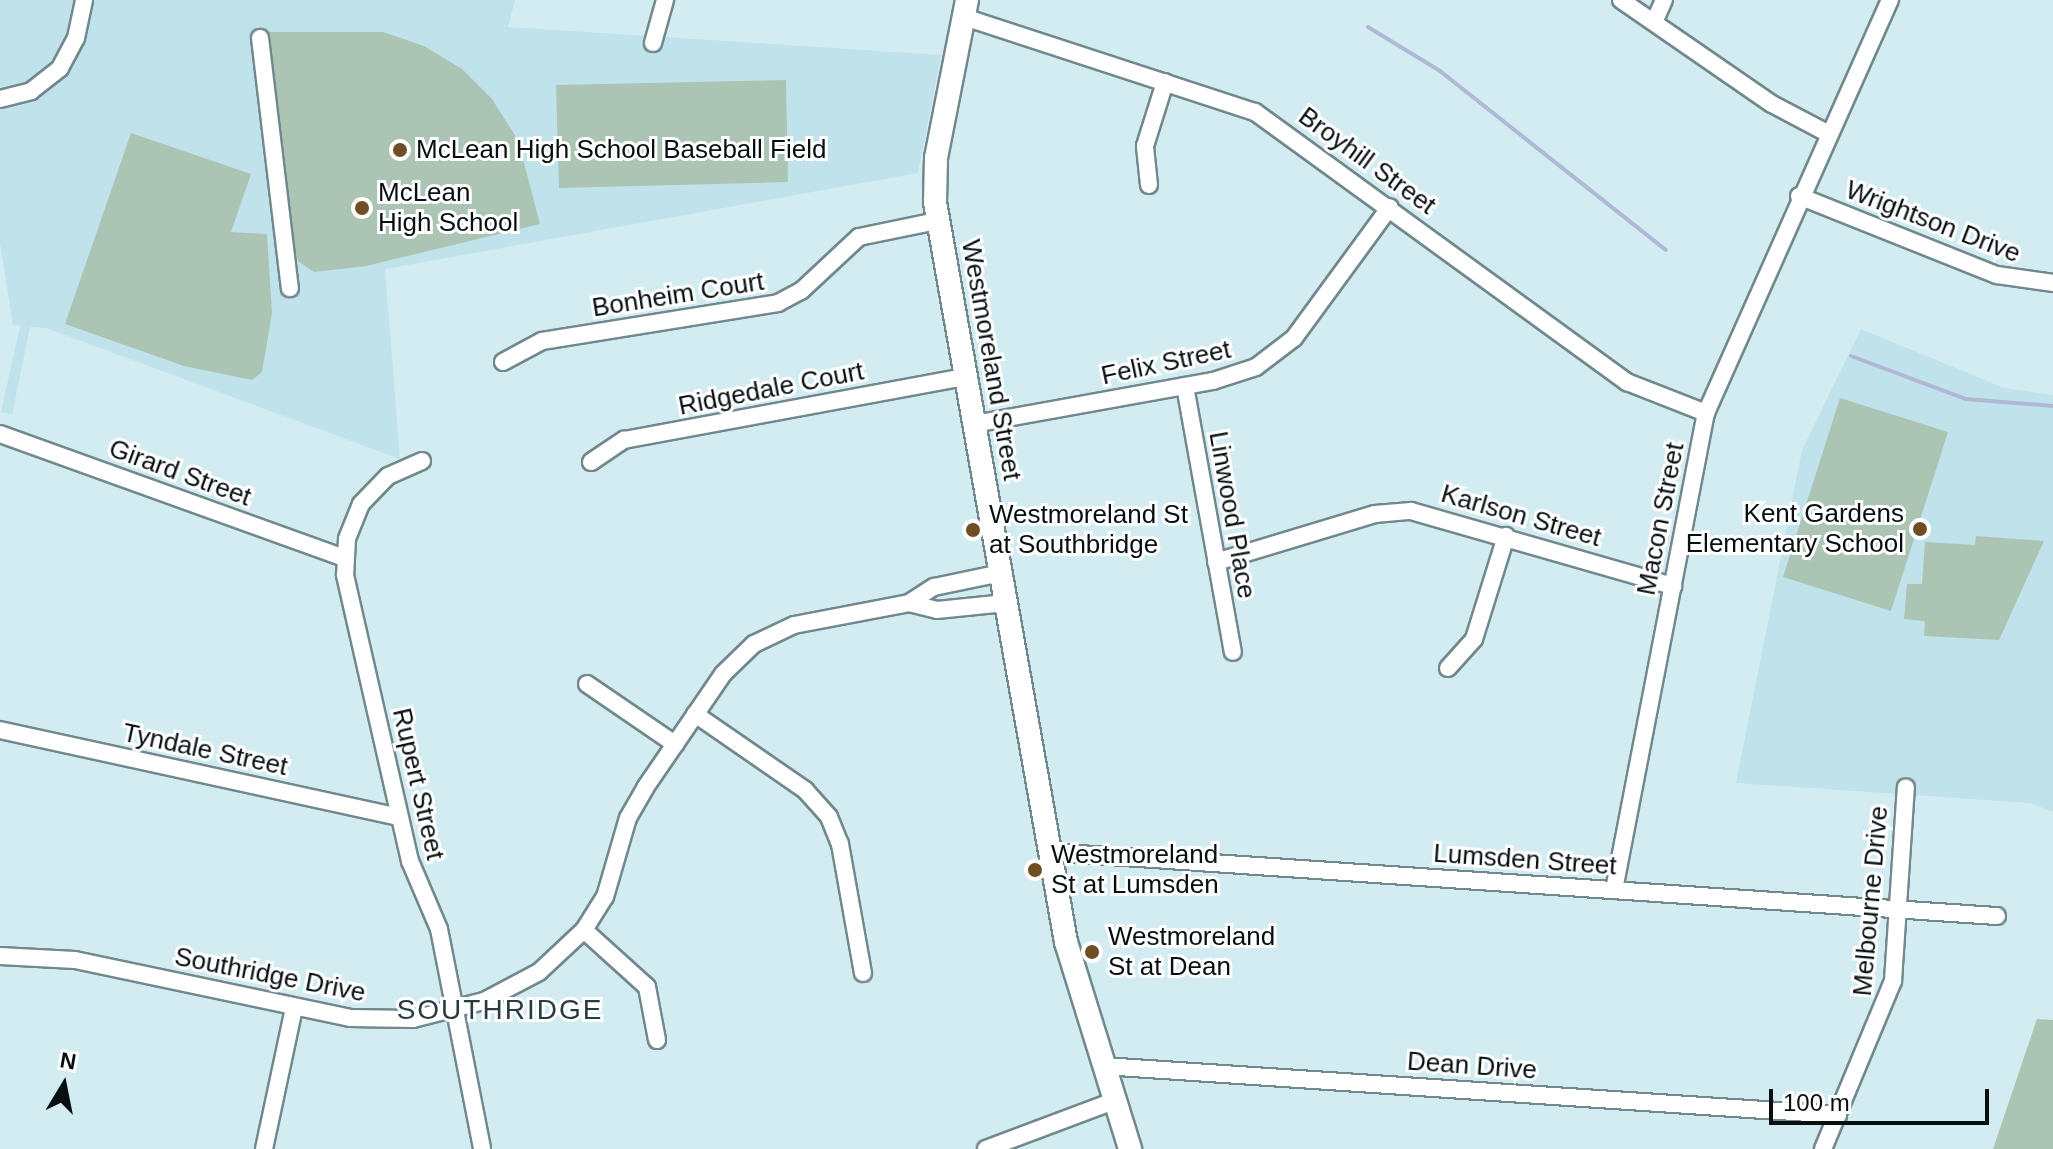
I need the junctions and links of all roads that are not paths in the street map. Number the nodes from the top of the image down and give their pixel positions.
1 (84, 0) edge
2 (665, 0) edge
3 (1621, 0) edge
4 (1664, 0) edge
5 (1890, 0) edge
6 (965, 8) edge
7 (1655, 20) junction
8 (260, 38) dead end
9 (653, 43) dead end
10 (1165, 82) junction
11 (0, 99) edge
12 (1827, 133) junction
13 (1149, 185) dead end
14 (1799, 196) junction
15 (1390, 207) junction
16 (937, 221) junction
17 (2053, 283) edge
18 (290, 288) dead end
19 (503, 362) dead end
20 (965, 377) junction
21 (1185, 386) junction
22 (1706, 413) junction
23 (974, 424) junction
24 (0, 434) edge
25 (422, 461) dead end
26 (591, 462) dead end
27 (1506, 536) junction
28 (344, 558) junction
29 (1216, 562) junction
30 (1001, 573) junction
31 (1673, 586) junction
32 (909, 603) junction
33 (1006, 603) junction
34 (1233, 652) dead end
35 (1448, 668) dead end
36 (587, 684) dead end
37 (695, 714) junction
38 (0, 730) edge
39 (675, 744) junction
40 (1906, 787) dead end
41 (399, 817) junction
42 (1050, 852) junction
43 (1614, 890) junction
44 (1898, 909) junction
45 (1997, 916) dead end
46 (584, 930) junction
47 (0, 956) edge
48 (863, 973) dead end
49 (294, 1008) junction
50 (455, 1011) junction
51 (657, 1040) dead end
52 (1103, 1066) junction
53 (1114, 1101) junction
54 (1838, 1115) junction
55 (264, 1149) edge
56 (482, 1149) edge
57 (986, 1149) edge
58 (1130, 1149) edge
59 (1823, 1149) edge

1 - 11 street
2 - 9 street
3 - 7 street
4 - 7 street
5 - 12 street, Macon Street
6 - 10 street, Broyhill Street
6 - 16 main road, Westmoreland Street
7 - 12 street
8 - 18 street
10 - 13 street
10 - 15 street, Broyhill Street
12 - 14 street, Macon Street
14 - 17 street, Wrightson Drive
14 - 22 street, Macon Street
15 - 21 street, Felix Street
15 - 22 street, Broyhill Street
16 - 19 street, Bonheim Court
16 - 20 main road, Westmoreland Street
20 - 23 main road, Westmoreland Street
20 - 26 street, Ridgedale Court
21 - 23 street, Felix Street
21 - 29 street, Linwood Place
22 - 31 street, Macon Street
23 - 30 main road, Westmoreland Street
24 - 28 street, Girard Street
25 - 28 street, Rupert Street
27 - 29 street, Karlson Street
27 - 31 street, Karlson Street
27 - 35 street
28 - 41 street, Rupert Street
29 - 34 street, Linwood Place
30 - 32 street, Southridge Drive
30 - 33 main road, Westmoreland Street
31 - 43 street, Macon Street
32 - 33 street, Southridge Drive
32 - 37 street, Southridge Drive
33 - 42 main road, Westmoreland Street
36 - 39 street
37 - 39 street, Southridge Drive
37 - 48 street
38 - 41 street, Tyndale Street
39 - 46 street, Southridge Drive
40 - 44 street, Melbourne Drive
41 - 50 street, Rupert Street
42 - 43 street, Lumsden Street
42 - 52 main road, Westmoreland Street
43 - 44 street, Lumsden Street
44 - 45 street, Lumsden Street
44 - 54 street, Melbourne Drive
46 - 50 street, Southridge Drive
46 - 51 street
47 - 49 street, Southridge Drive
49 - 50 street, Southridge Drive
49 - 55 street
50 - 56 street, Rupert Street
52 - 53 main road, Westmoreland Street
52 - 54 street, Dean Drive
53 - 57 street
53 - 58 main road, Westmoreland Street
54 - 59 street, Melbourne Drive

